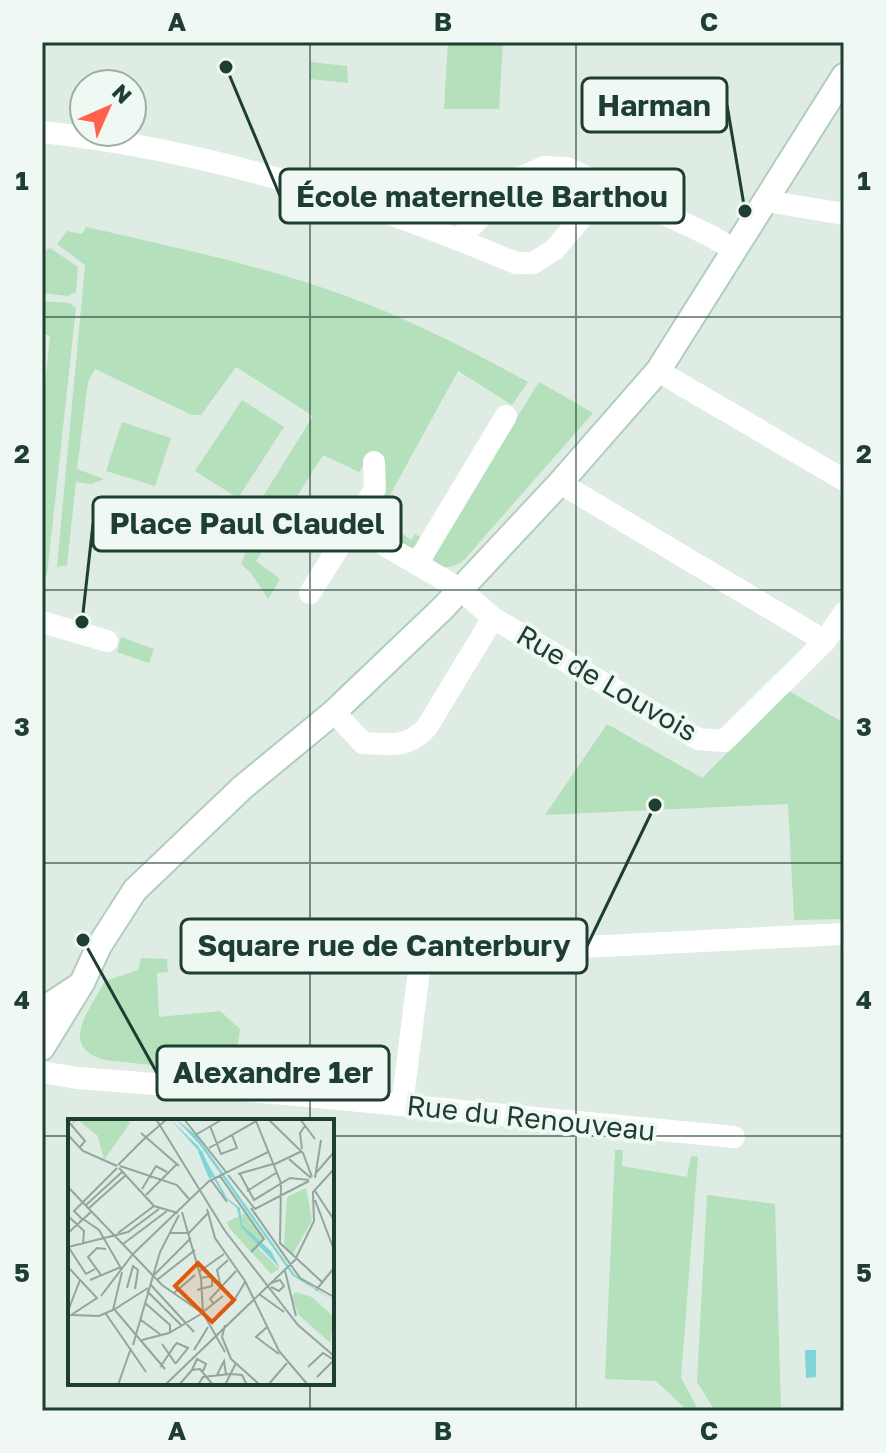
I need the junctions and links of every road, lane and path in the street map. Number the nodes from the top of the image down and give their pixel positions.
1 (844, 76) edge
2 (42, 132) edge
3 (607, 188) junction
4 (766, 201) junction
5 (844, 214) edge
6 (459, 239) junction
7 (734, 250) junction
8 (658, 371) junction
9 (506, 416) dead end
10 (374, 462) dead end
11 (844, 480) edge
12 (560, 483) junction
13 (350, 525) junction
14 (417, 564) junction
15 (460, 589) junction
16 (310, 593) dead end
17 (844, 613) edge
18 (493, 618) junction
19 (42, 622) edge
20 (107, 641) dead end
21 (825, 641) junction
22 (334, 712) junction
23 (844, 934) edge
24 (82, 983) junction
25 (42, 1010) edge
26 (42, 1048) edge
27 (42, 1072) edge
28 (402, 1105) junction
29 (734, 1137) dead end

1 - 4 street
2 - 6 street
3 - 6 street
3 - 6 street
3 - 7 street
4 - 5 street
4 - 7 street
7 - 8 street
8 - 11 street
8 - 12 street
9 - 14 street
10 - 13 street
12 - 15 street
12 - 21 street
13 - 14 street, Rue de Louvois
13 - 16 street
14 - 15 street, Rue de Louvois
15 - 18 street, Rue de Louvois
15 - 22 street
17 - 21 street, Rue de Louvois
18 - 21 street, Rue de Louvois
18 - 22 street, Rue de Louvois
19 - 20 street
22 - 24 street
23 - 28 street
24 - 25 street
24 - 26 street
27 - 28 street, Rue du Renouveau
28 - 29 street, Rue du Renouveau

